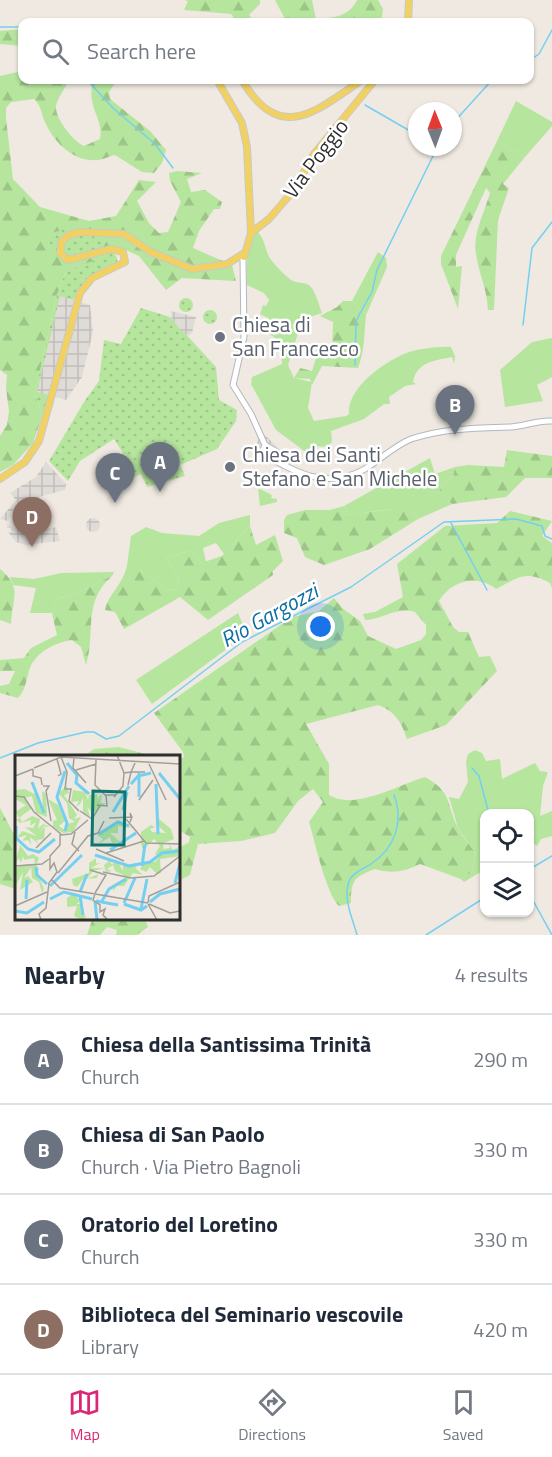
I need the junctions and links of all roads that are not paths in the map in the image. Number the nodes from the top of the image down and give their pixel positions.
1 (409, 0) edge
2 (408, 18) edge
3 (219, 84) edge
4 (245, 84) edge
5 (356, 84) edge
6 (372, 84) edge
7 (251, 233) junction
8 (241, 257) junction
9 (552, 421) edge
10 (0, 479) edge

1 - 2 main road
3 - 7 main road
4 - 5 main road
6 - 7 main road, Via Poggio
7 - 8 main road
8 - 9 street
8 - 10 main road

